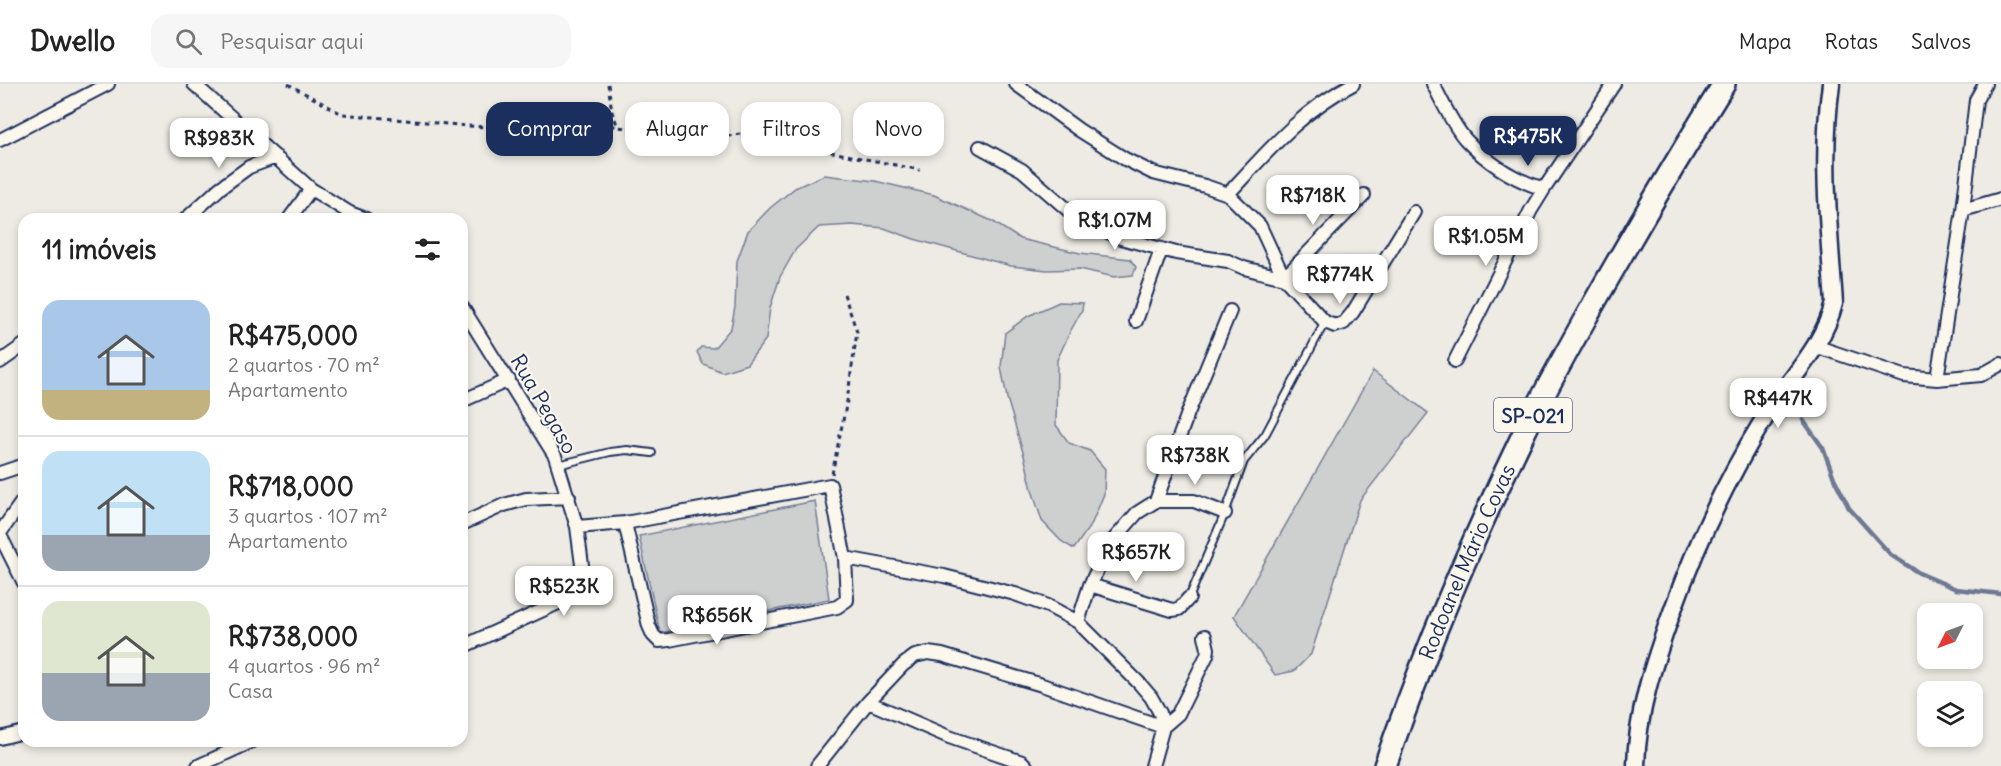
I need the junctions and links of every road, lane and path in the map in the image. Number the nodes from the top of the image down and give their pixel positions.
1 (108, 84) edge
2 (194, 84) edge
3 (288, 84) edge
4 (608, 84) edge
5 (1016, 84) edge
6 (1353, 84) edge
7 (1433, 84) edge
8 (1614, 84) edge
9 (1724, 84) edge
10 (1831, 84) edge
11 (1985, 84) edge
12 (618, 127) junction
13 (0, 140) edge
14 (980, 147) dead end
15 (276, 157) junction
16 (920, 170) dead end
17 (311, 189) junction
18 (1544, 189) junction
19 (1228, 194) junction
20 (1364, 195) dead end
21 (2001, 199) edge
22 (1963, 210) junction
23 (1414, 212) dead end
24 (193, 213) edge
25 (293, 213) edge
26 (350, 213) edge
27 (1161, 250) junction
28 (1284, 278) junction
29 (844, 294) dead end
30 (1230, 312) dead end
31 (468, 316) edge
32 (1136, 321) dead end
33 (1325, 322) junction
34 (1815, 346) junction
35 (18, 349) edge
36 (1455, 361) dead end
37 (0, 362) edge
38 (2001, 364) edge
39 (1937, 379) junction
40 (509, 380) junction
41 (468, 398) edge
42 (652, 453) dead end
43 (558, 465) junction
44 (18, 467) edge
45 (0, 473) edge
46 (830, 485) junction
47 (569, 497) junction
48 (1156, 501) junction
49 (18, 508) edge
50 (1225, 513) junction
51 (468, 521) edge
52 (625, 523) junction
53 (578, 528) junction
54 (0, 534) edge
55 (845, 558) junction
56 (18, 571) edge
57 (1090, 585) junction
58 (1189, 598) joint
59 (1078, 622) junction
60 (1205, 636) dead end
61 (468, 643) edge
62 (868, 702) junction
63 (1163, 728) junction
64 (18, 734) edge
65 (0, 738) edge
66 (240, 747) edge
67 (198, 766) edge
68 (817, 766) edge
69 (1026, 766) edge
70 (1152, 766) edge
71 (1385, 766) edge
72 (1636, 766) edge

1 - 13 street
2 - 15 street
3 - 12 path
4 - 12 path
5 - 19 street
6 - 19 street
7 - 18 street
8 - 18 street
9 - 71 highway, Rodoanel Mário Covas / SP-021
10 - 34 main road
11 - 22 street
12 - 16 path
14 - 27 street
15 - 17 street
15 - 24 street
17 - 25 street
17 - 26 street
18 - 36 street
19 - 28 street
20 - 28 street
21 - 22 street
22 - 39 street
23 - 33 street
27 - 28 street
27 - 32 street
28 - 33 street
29 - 46 path
30 - 48 street
31 - 40 street, Rua Pegaso
33 - 50 lane
34 - 39 street
34 - 72 main road
35 - 37 street
38 - 39 street
40 - 41 street
40 - 43 street, Rua Pegaso
42 - 43 lane
43 - 47 street, Rua Pegaso
44 - 45 street
46 - 52 street
46 - 55 street
47 - 51 street
47 - 53 street, Rua Pegaso
48 - 50 street
48 - 57 street
49 - 54 street
50 - 58 lane
52 - 53 street
52 - 55 street
53 - 61 street, Rua Pegaso
54 - 56 street
55 - 59 street
57 - 58 street
57 - 59 street
59 - 63 street
60 - 63 street
62 - 63 street
62 - 68 street
62 - 69 street
63 - 70 street
64 - 65 street
66 - 67 street

